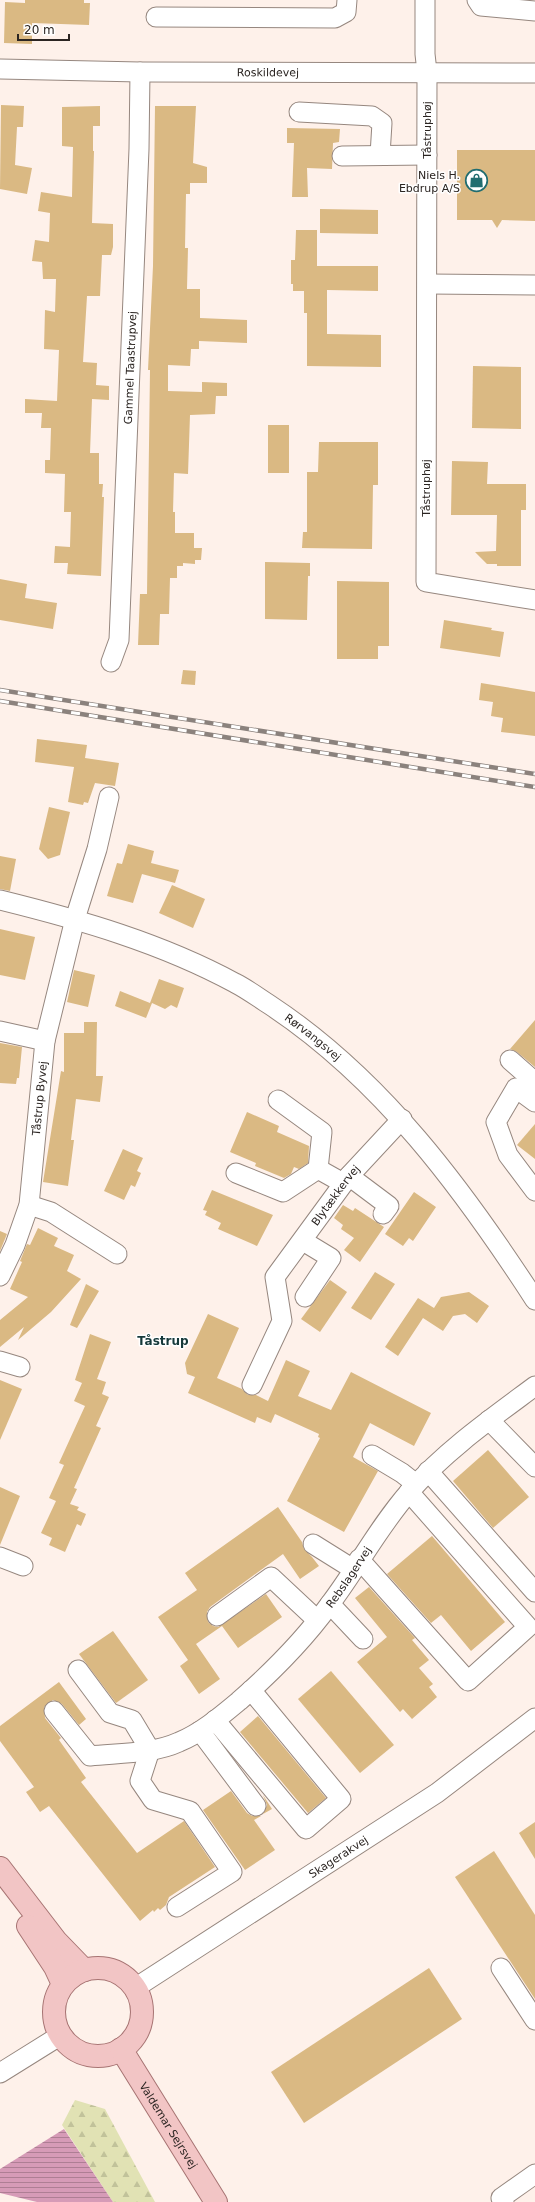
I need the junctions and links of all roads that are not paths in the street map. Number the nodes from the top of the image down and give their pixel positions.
1 (347, 0) edge
2 (425, 0) edge
3 (477, 0) edge
4 (535, 11) edge
5 (156, 17) dead end
6 (0, 69) edge
7 (140, 72) junction
8 (427, 72) junction
9 (535, 73) edge
10 (299, 112) dead end
11 (380, 155) junction
12 (427, 155) junction
13 (342, 156) dead end
14 (428, 284) junction
15 (535, 285) edge
16 (535, 600) edge
17 (111, 662) dead end
18 (109, 797) dead end
19 (0, 900) edge
20 (75, 919) junction
21 (0, 1031) edge
22 (46, 1041) junction
23 (510, 1060) dead end
24 (535, 1082) edge
25 (278, 1100) dead end
26 (535, 1102) edge
27 (402, 1119) junction
28 (318, 1169) junction
29 (236, 1173) dead end
30 (346, 1179) junction
31 (535, 1190) edge
32 (29, 1205) junction
33 (383, 1214) dead end
34 (303, 1241) junction
35 (117, 1254) dead end
36 (0, 1276) edge
37 (533, 1293) edge
38 (305, 1297) dead end
39 (0, 1361) edge
40 (20, 1367) dead end
41 (252, 1385) dead end
42 (535, 1386) edge
43 (490, 1420) junction
44 (372, 1455) dead end
45 (535, 1467) edge
46 (418, 1483) junction
47 (313, 1544) dead end
48 (0, 1557) edge
49 (356, 1564) junction
50 (23, 1566) dead end
51 (535, 1592) edge
52 (330, 1604) junction
53 (217, 1616) dead end
54 (317, 1620) junction
55 (363, 1639) dead end
56 (78, 1670) dead end
57 (251, 1690) junction
58 (54, 1711) dead end
59 (535, 1718) edge
60 (208, 1725) junction
61 (150, 1750) junction
62 (256, 1806) dead end
63 (0, 1868) edge
64 (0, 1886) edge
65 (176, 1907) dead end
66 (501, 1968) dead end
67 (84, 1970) junction
68 (63, 1984) junction
69 (135, 1988) junction
70 (535, 2020) edge
71 (61, 2035) junction
72 (121, 2049) junction
73 (0, 2073) edge
74 (535, 2174) edge
75 (216, 2202) edge
76 (504, 2202) edge

1 - 5 street
2 - 8 street, Tåstruphøj
3 - 4 street
6 - 7 street, Roskildevej
7 - 8 street, Roskildevej
7 - 17 street, Gammel Taastrupvej
8 - 9 street, Roskildevej
8 - 12 street, Tåstruphøj
10 - 11 street
11 - 12 street
11 - 13 street
12 - 14 street, Tåstruphøj
14 - 15 street
14 - 16 street, Tåstruphøj
18 - 20 street, Tåstrup Byvej
19 - 20 street, Rørvangsvej
20 - 22 street, Tåstrup Byvej
20 - 27 street, Rørvangsvej
21 - 22 street
22 - 32 street, Tåstrup Byvej
23 - 24 street
25 - 28 street
26 - 31 street
27 - 30 street, Blytækkervej
27 - 37 street, Rørvangsvej
28 - 29 street
28 - 30 street
30 - 33 street
30 - 34 street, Blytækkervej
32 - 35 street
32 - 36 street, Tåstrup Byvej
34 - 38 street
34 - 41 street, Blytækkervej
39 - 40 street
42 - 43 street, Rebslagervej
43 - 45 street
43 - 46 street, Rebslagervej
44 - 46 street
46 - 49 street, Rebslagervej
46 - 49 street
46 - 51 street
47 - 49 street
48 - 50 street
49 - 52 street, Rebslagervej
52 - 54 street, Rebslagervej
52 - 55 street
53 - 54 street
54 - 57 street, Rebslagervej
56 - 61 street
57 - 60 street, Rebslagervej
57 - 60 street
58 - 61 street, Rebslagervej
59 - 69 street, Skagerakvej
60 - 61 street, Rebslagervej
60 - 62 street
61 - 65 street
63 - 67 main road
64 - 68 main road
66 - 70 street
67 - 68 main road
67 - 69 main road
68 - 71 main road
69 - 72 main road
71 - 72 main road
71 - 73 street
72 - 75 main road, Valdemar Sejrsvej
74 - 76 street

